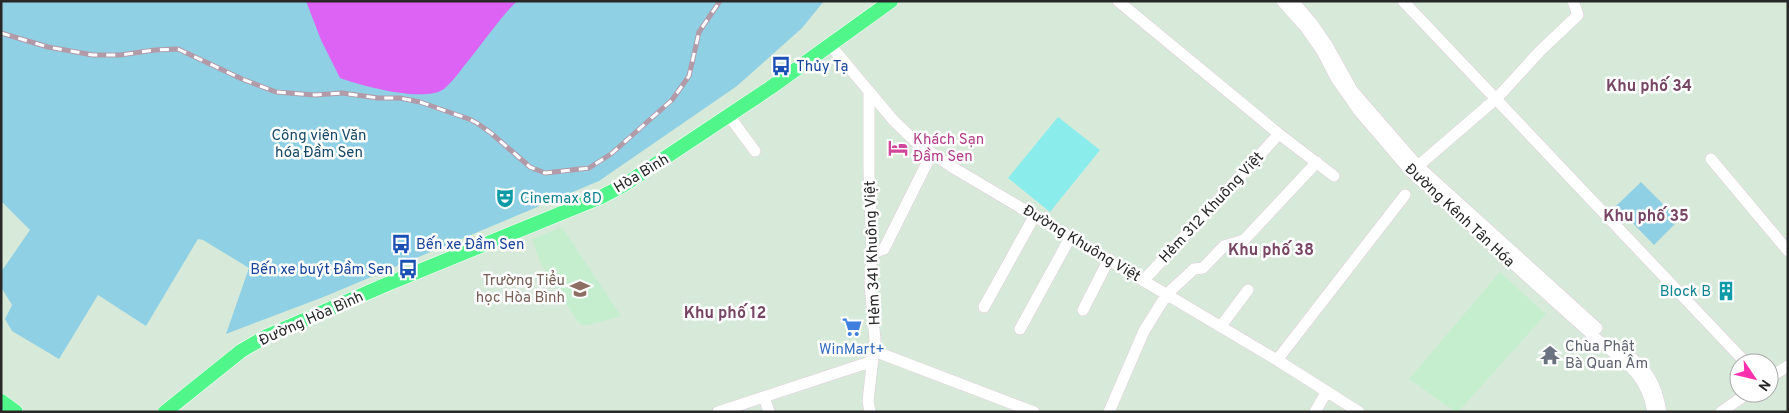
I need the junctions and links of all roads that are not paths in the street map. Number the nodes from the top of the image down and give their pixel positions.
1 (891, 1) edge
2 (1118, 1) edge
3 (1282, 1) edge
4 (1294, 1) edge
5 (1403, 1) edge
6 (1573, 1) edge
7 (831, 46) junction
8 (869, 93) junction
9 (1497, 98) junction
10 (729, 116) junction
11 (1279, 134) junction
12 (755, 150) dead end
13 (932, 153) junction
14 (1711, 159) dead end
15 (1317, 162) junction
16 (1420, 172) junction
17 (1334, 176) dead end
18 (1432, 185) junction
19 (1405, 195) dead end
20 (1035, 215) junction
21 (1071, 236) junction
22 (1788, 251) edge
23 (872, 253) junction
24 (1109, 259) junction
25 (1144, 280) junction
26 (378, 289) joint
27 (1248, 290) dead end
28 (1167, 294) junction
29 (984, 307) dead end
30 (1082, 310) dead end
31 (1222, 326) junction
32 (1020, 329) dead end
33 (1737, 353) edge
34 (874, 356) junction
35 (1277, 360) junction
36 (1327, 391) junction
37 (764, 397) junction
38 (1, 401) edge
39 (1734, 403) edge
40 (170, 409) edge
41 (15, 411) edge
42 (718, 412) edge
43 (769, 412) edge
44 (870, 412) edge
45 (1034, 412) edge
46 (1109, 412) edge
47 (1315, 412) edge
48 (1359, 412) edge
49 (1653, 412) edge
50 (1661, 412) edge
51 (1721, 412) edge

1 - 7 main road
2 - 11 street
3 - 16 street, Đường Kênh Tân Hóa
4 - 16 street, Đường Kênh Tân Hóa
5 - 9 street
6 - 9 street
7 - 8 street, Đường Khuông Việt
7 - 10 main road, Hòa Bình
8 - 13 street, Đường Khuông Việt
8 - 23 street, Hẻm 341 Khuông Việt
9 - 16 street
9 - 33 street
10 - 12 street
10 - 26 main road, Hòa Bình
11 - 15 street
11 - 25 street, Hẻm 312 Khuông Việt
13 - 20 street, Đường Khuông Việt
13 - 23 street
14 - 22 street
15 - 17 street
15 - 28 street
16 - 18 street, Đường Kênh Tân Hóa
18 - 49 street, Đường Kênh Tân Hóa
18 - 50 street, Đường Kênh Tân Hóa
19 - 35 street
20 - 21 street, Đường Khuông Việt
20 - 29 street
21 - 24 street, Đường Khuông Việt
21 - 32 street
23 - 34 street, Hẻm 341 Khuông Việt
24 - 25 street, Đường Khuông Việt
24 - 30 street
25 - 28 street, Đường Khuông Việt
26 - 40 main road, Đường Hòa Bình
27 - 31 street
28 - 31 street, Đường Khuông Việt
28 - 46 street
31 - 35 street, Đường Khuông Việt
34 - 37 street
34 - 44 street, Hẻm 341 Khuông Việt
34 - 45 street
35 - 36 street, Đường Khuông Việt
36 - 47 street
36 - 48 street, Đường Khuông Việt
37 - 42 street
37 - 43 street
38 - 41 main road
39 - 51 street

